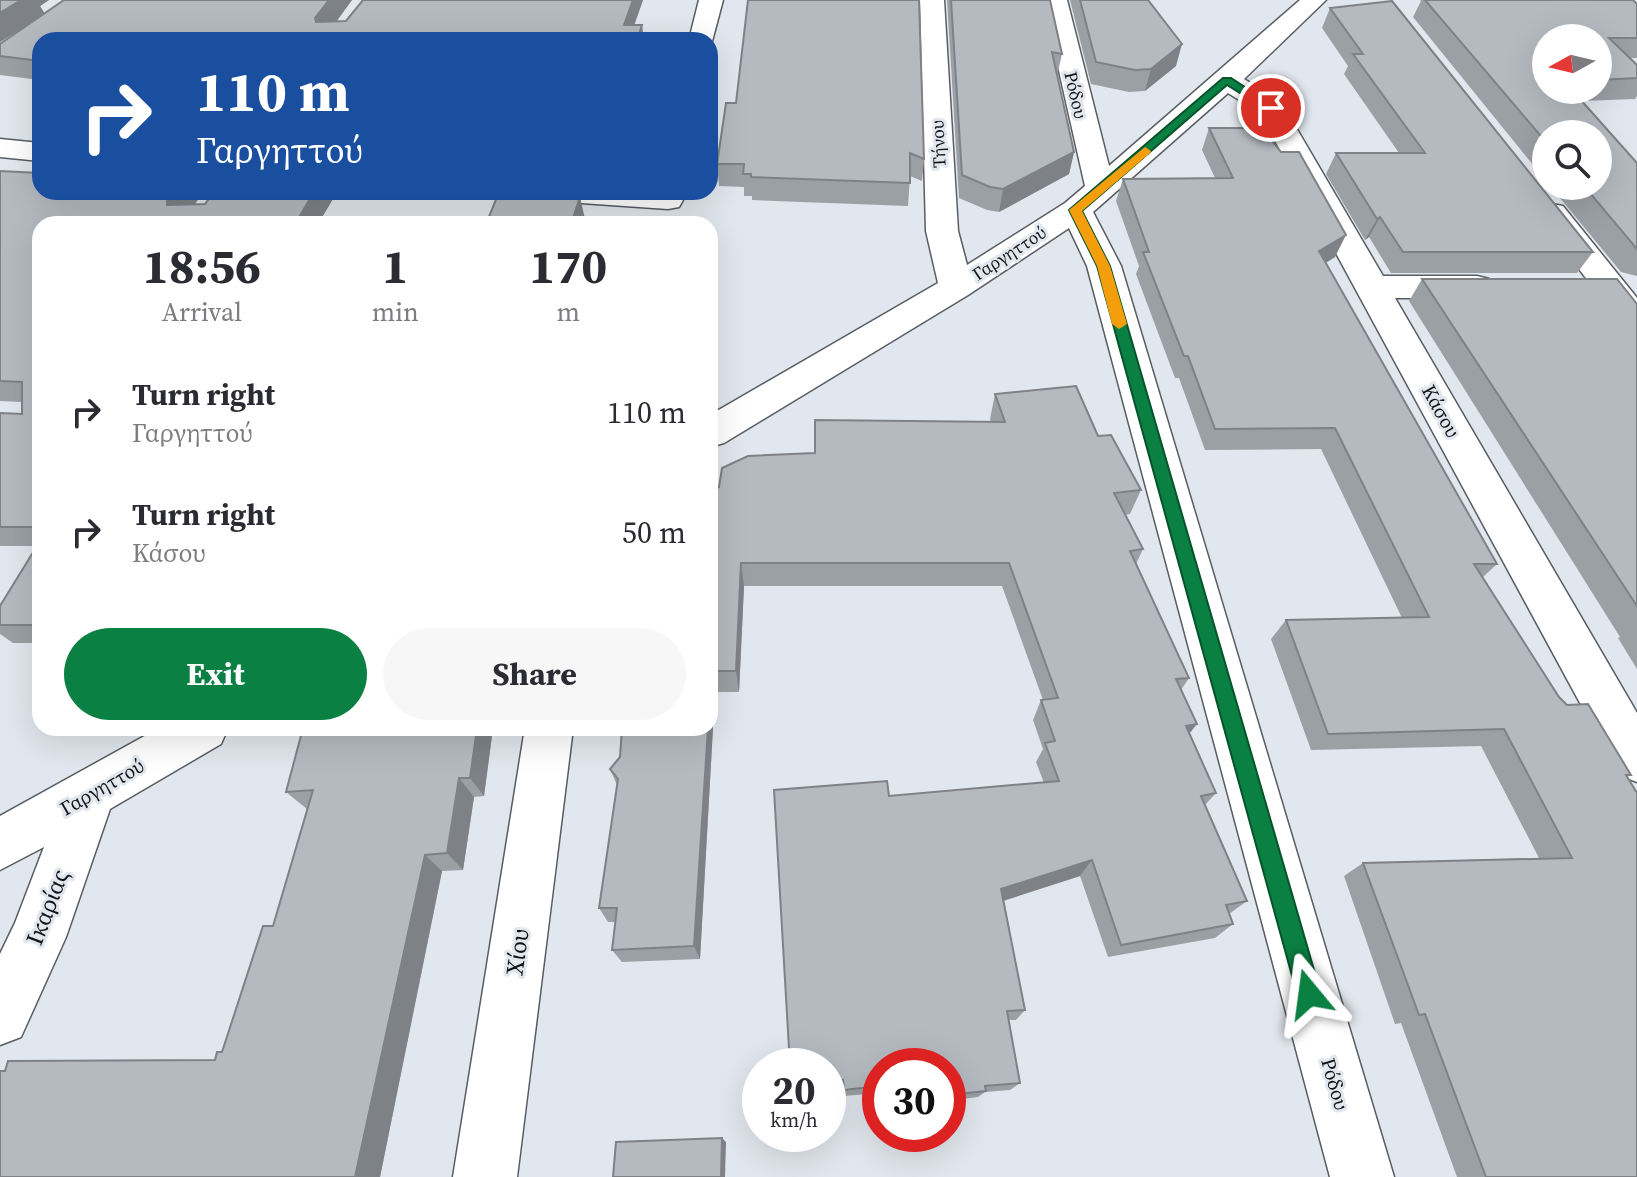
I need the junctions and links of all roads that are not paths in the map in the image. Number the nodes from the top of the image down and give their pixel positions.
1 (711, 0) edge
2 (932, 0) edge
3 (1055, 0) edge
4 (1295, 6) edge
5 (704, 32) edge
6 (1227, 80) junction
7 (0, 148) edge
8 (32, 151) edge
9 (1531, 187) edge
10 (1088, 199) junction
11 (623, 200) edge
12 (667, 205) edge
13 (1623, 286) edge
14 (956, 287) junction
15 (1371, 287) junction
16 (1514, 287) edge
17 (1562, 287) edge
18 (1637, 321) edge
19 (718, 428) edge
20 (190, 736) edge
21 (548, 736) edge
22 (1637, 759) edge
23 (89, 795) junction
24 (0, 844) edge
25 (0, 1016) edge
26 (485, 1177) edge
27 (1362, 1177) edge

1 - 5 street
2 - 14 street, Τήνου
3 - 10 street, Ρόδου
4 - 6 street, Γαργηττού
6 - 10 street, Γαργηττού
6 - 15 street, Κάσου
7 - 8 street
9 - 13 street
10 - 14 street, Γαργηττού
10 - 27 street, Ρόδου
11 - 12 street
13 - 17 street
13 - 18 street
14 - 19 street, Γαργηττού
15 - 16 street
15 - 22 street, Κάσου
20 - 23 street, Γαργηττού
21 - 26 street, Χίου
23 - 24 street, Γαργηττού
23 - 25 street, Ικαρίας

